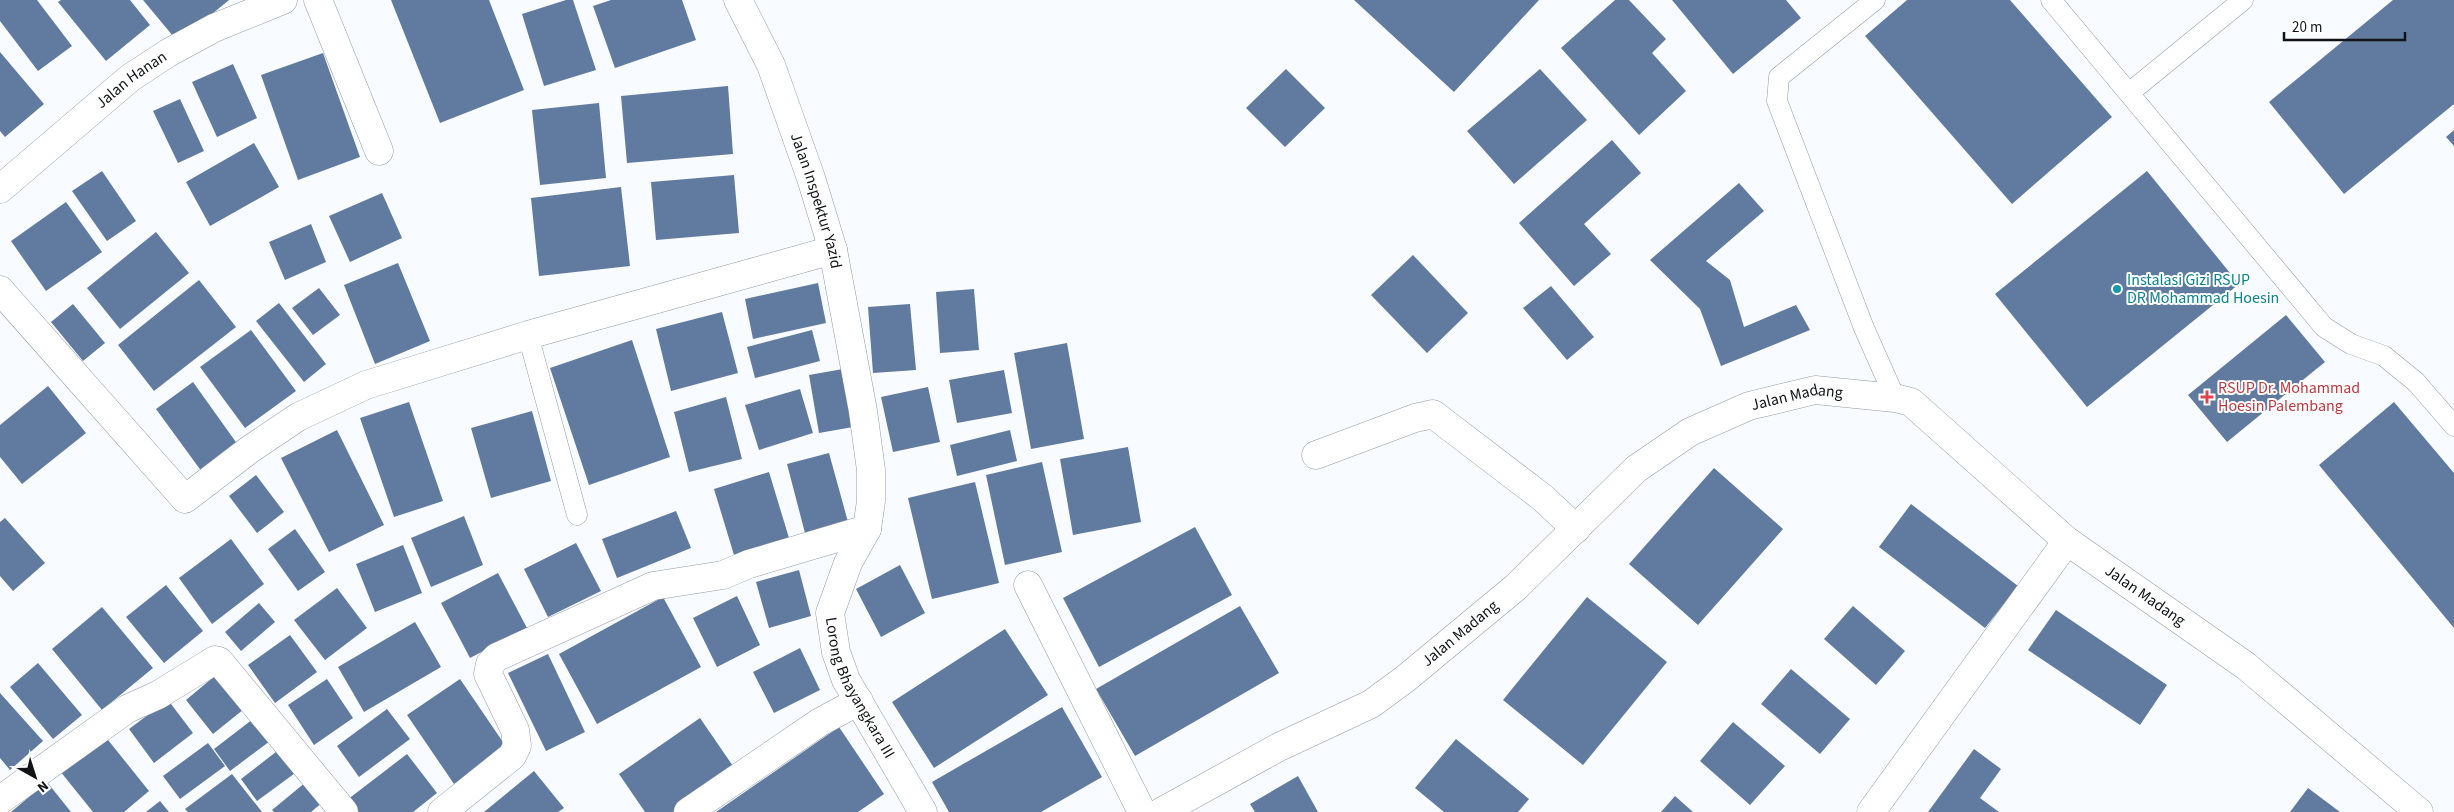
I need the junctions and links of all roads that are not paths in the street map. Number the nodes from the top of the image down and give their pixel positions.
1 (283, 0) edge
2 (318, 0) edge
3 (738, 0) edge
4 (1875, 0) edge
5 (2051, 0) edge
6 (2243, 0) edge
7 (2129, 93) junction
8 (378, 151) dead end
9 (0, 189) edge
10 (833, 250) junction
11 (0, 290) edge
12 (528, 335) junction
13 (1895, 398) junction
14 (863, 411) joint
15 (2454, 426) edge
16 (1316, 455) dead end
17 (577, 515) dead end
18 (867, 529) junction
19 (1576, 529) junction
20 (2067, 541) junction
21 (1028, 585) dead end
22 (859, 701) junction
23 (0, 800) edge
24 (344, 812) edge
25 (442, 812) edge
26 (688, 812) edge
27 (923, 812) edge
28 (1142, 812) edge
29 (1161, 812) edge
30 (1871, 812) edge
31 (2419, 812) edge

1 - 9 street, Jalan Hanan
2 - 8 street
3 - 10 street, Jalan Inspektur Yazid
4 - 13 lane
5 - 7 lane
6 - 7 lane
7 - 15 lane
10 - 12 street
10 - 14 street, Jalan Inspektur Yazid
11 - 12 street
12 - 17 lane
13 - 19 street, Jalan Madang
13 - 20 street, Jalan Madang
14 - 18 street, Lorong Bhayangkara III
16 - 19 street
18 - 22 street, Lorong Bhayangkara III
18 - 25 street
19 - 29 street, Jalan Madang
20 - 30 street
20 - 31 street, Jalan Madang
21 - 28 street
22 - 26 street
22 - 27 street, Lorong Bhayangkara III
23 - 24 street

